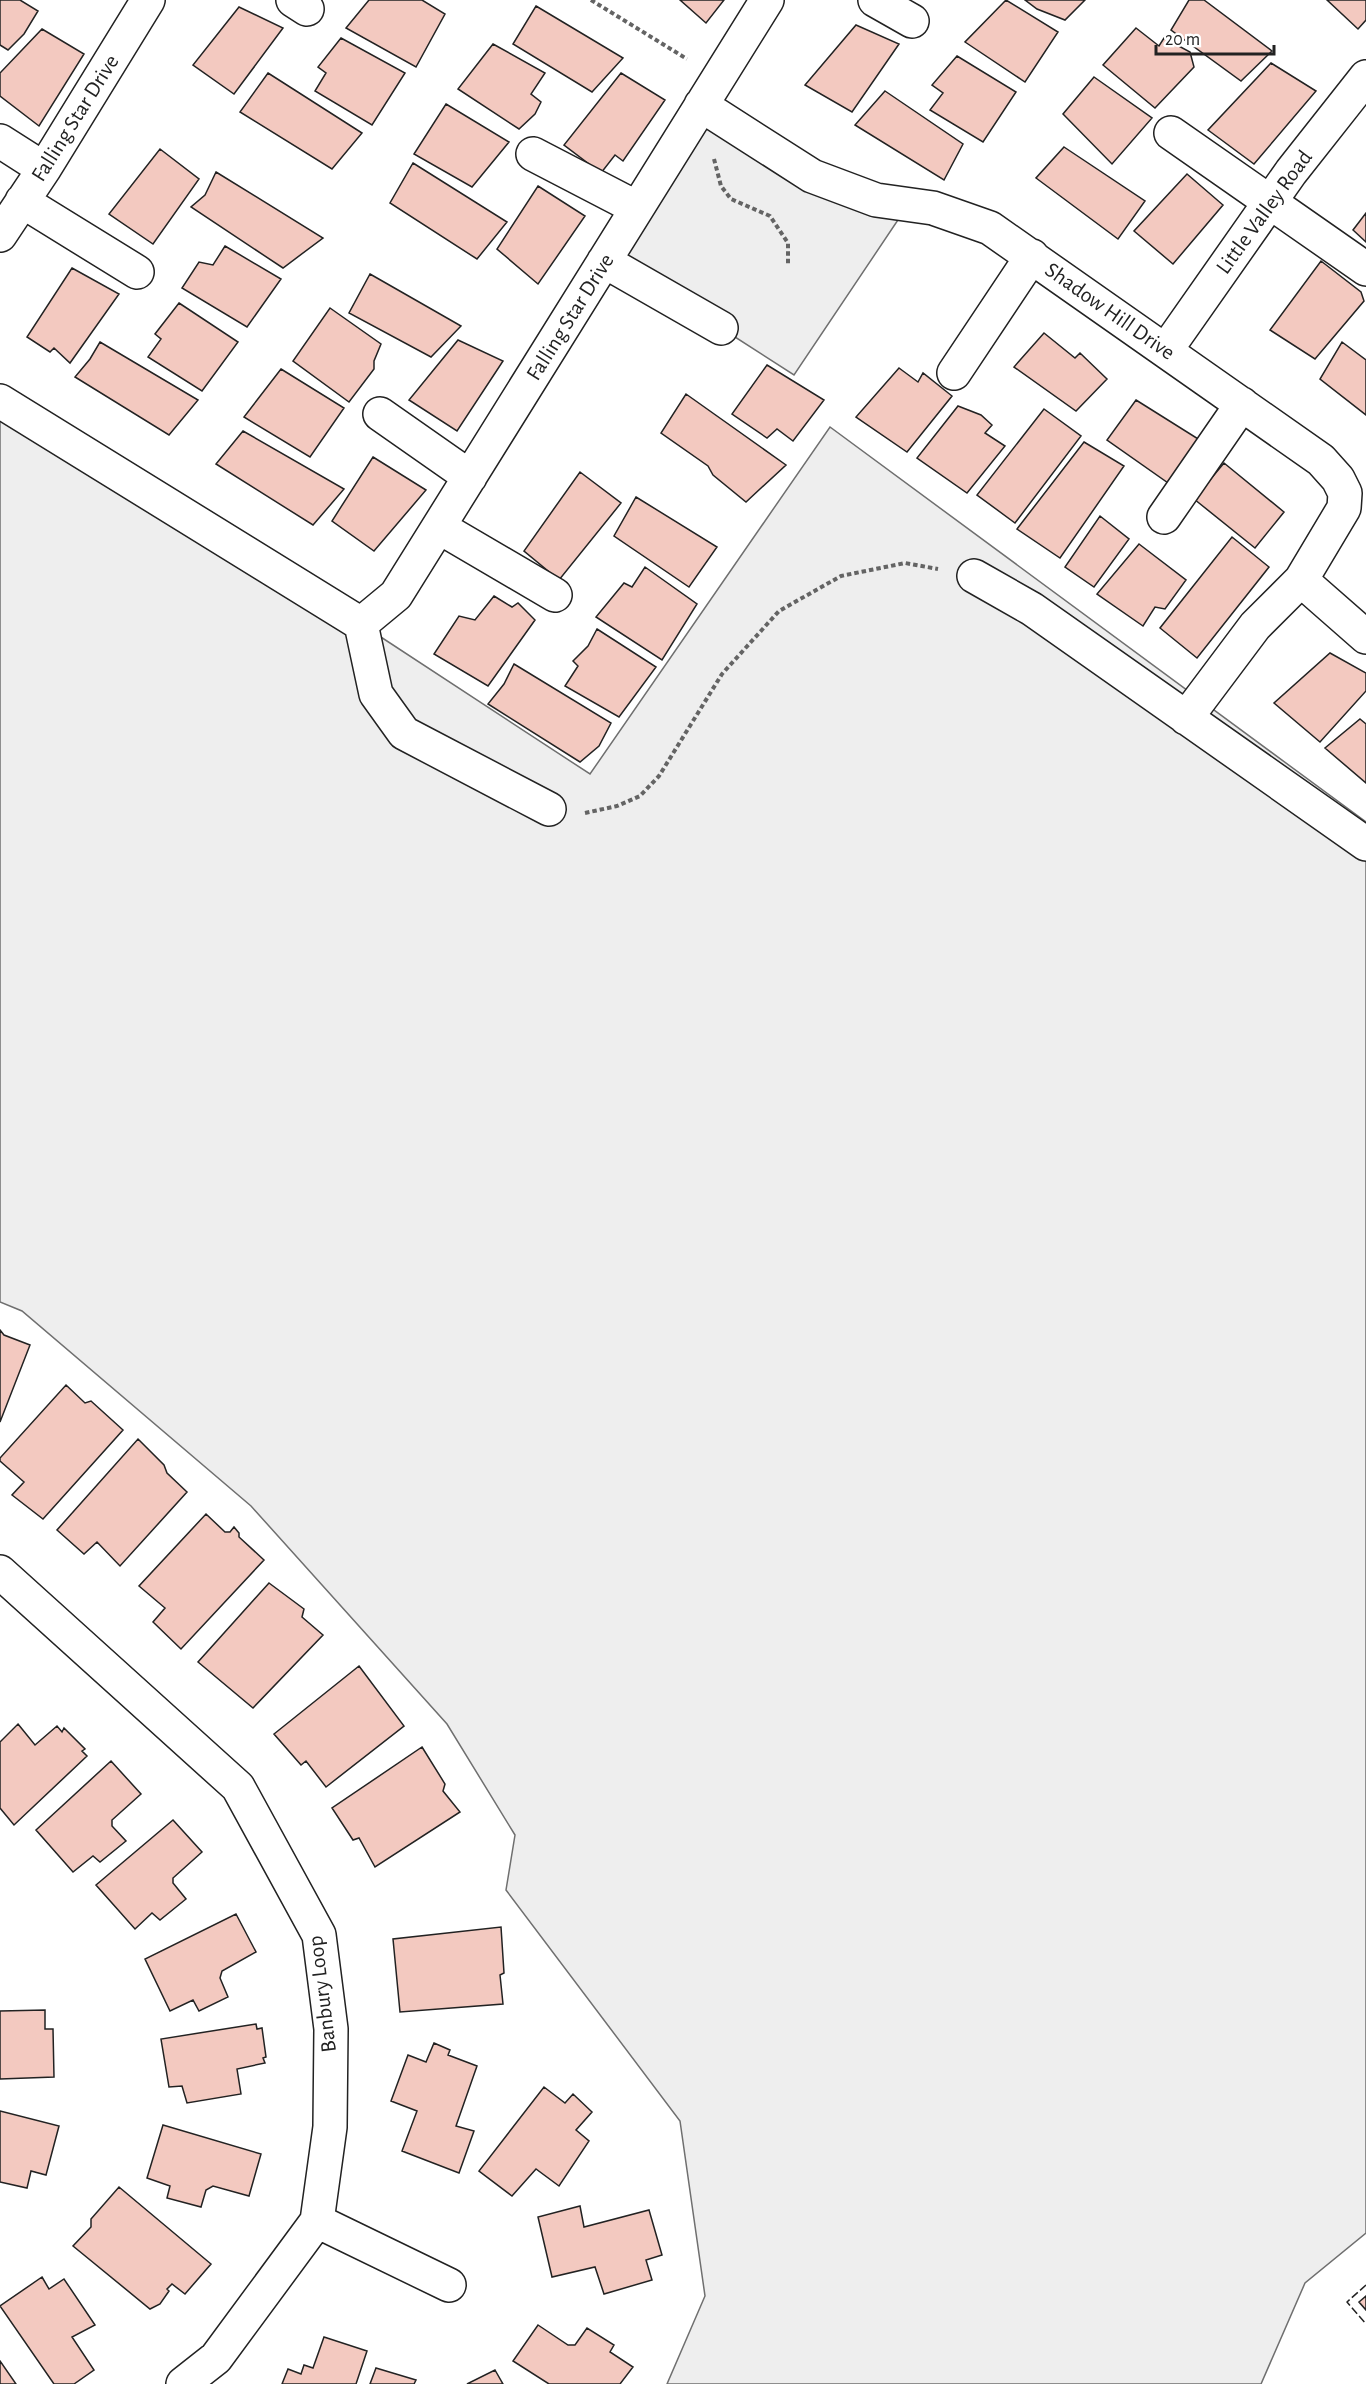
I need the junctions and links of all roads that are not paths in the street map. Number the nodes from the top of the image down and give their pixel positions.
1 (148, 0) edge
2 (767, 0) edge
3 (875, 0) edge
4 (912, 21) dead end
5 (1366, 77) edge
6 (710, 92) junction
7 (1171, 133) dead end
8 (0, 141) edge
9 (534, 154) dead end
10 (44, 169) junction
11 (22, 201) junction
12 (1269, 202) junction
13 (637, 208) junction
14 (0, 234) edge
15 (1032, 256) junction
16 (604, 261) junction
17 (1366, 269) edge
18 (137, 272) dead end
19 (721, 328) dead end
20 (1166, 350) junction
21 (954, 373) dead end
22 (0, 401) edge
23 (1242, 404) junction
24 (380, 414) dead end
25 (470, 477) junction
26 (1164, 517) dead end
27 (439, 527) junction
28 (974, 576) road end
29 (1301, 580) junction
30 (555, 595) dead end
31 (361, 624) junction
32 (1366, 637) edge
33 (1186, 718) junction
34 (549, 809) road end
35 (1366, 844) edge
36 (0, 1572) edge
37 (316, 2221) junction
38 (449, 2284) dead end
39 (183, 2384) edge

1 - 10 street, Falling Star Drive
2 - 6 street, Falling Star Drive
3 - 4 street
5 - 12 street, Little Valley Road
6 - 13 street, Falling Star Drive
6 - 15 street, Shadow Hill Drive
7 - 12 street
8 - 10 street
9 - 13 street
10 - 11 street, Falling Star Drive
11 - 14 street, Falling Star Drive
11 - 18 street
12 - 17 street
12 - 20 street, Little Valley Road
13 - 16 street, Falling Star Drive
15 - 20 street, Shadow Hill Drive
15 - 21 street
16 - 19 street
16 - 25 street, Falling Star Drive
20 - 23 street, Shadow Hill Drive
22 - 31 street
23 - 26 street
23 - 29 street, Shadow Hill Drive
24 - 25 street
25 - 27 street, Falling Star Drive
27 - 30 street
27 - 31 street, Falling Star Drive
28 - 33 street
29 - 32 street
29 - 33 street, Shadow Hill Drive
31 - 34 street
33 - 35 street
36 - 37 street, Banbury Loop
37 - 38 street
37 - 39 street, Banbury Loop

